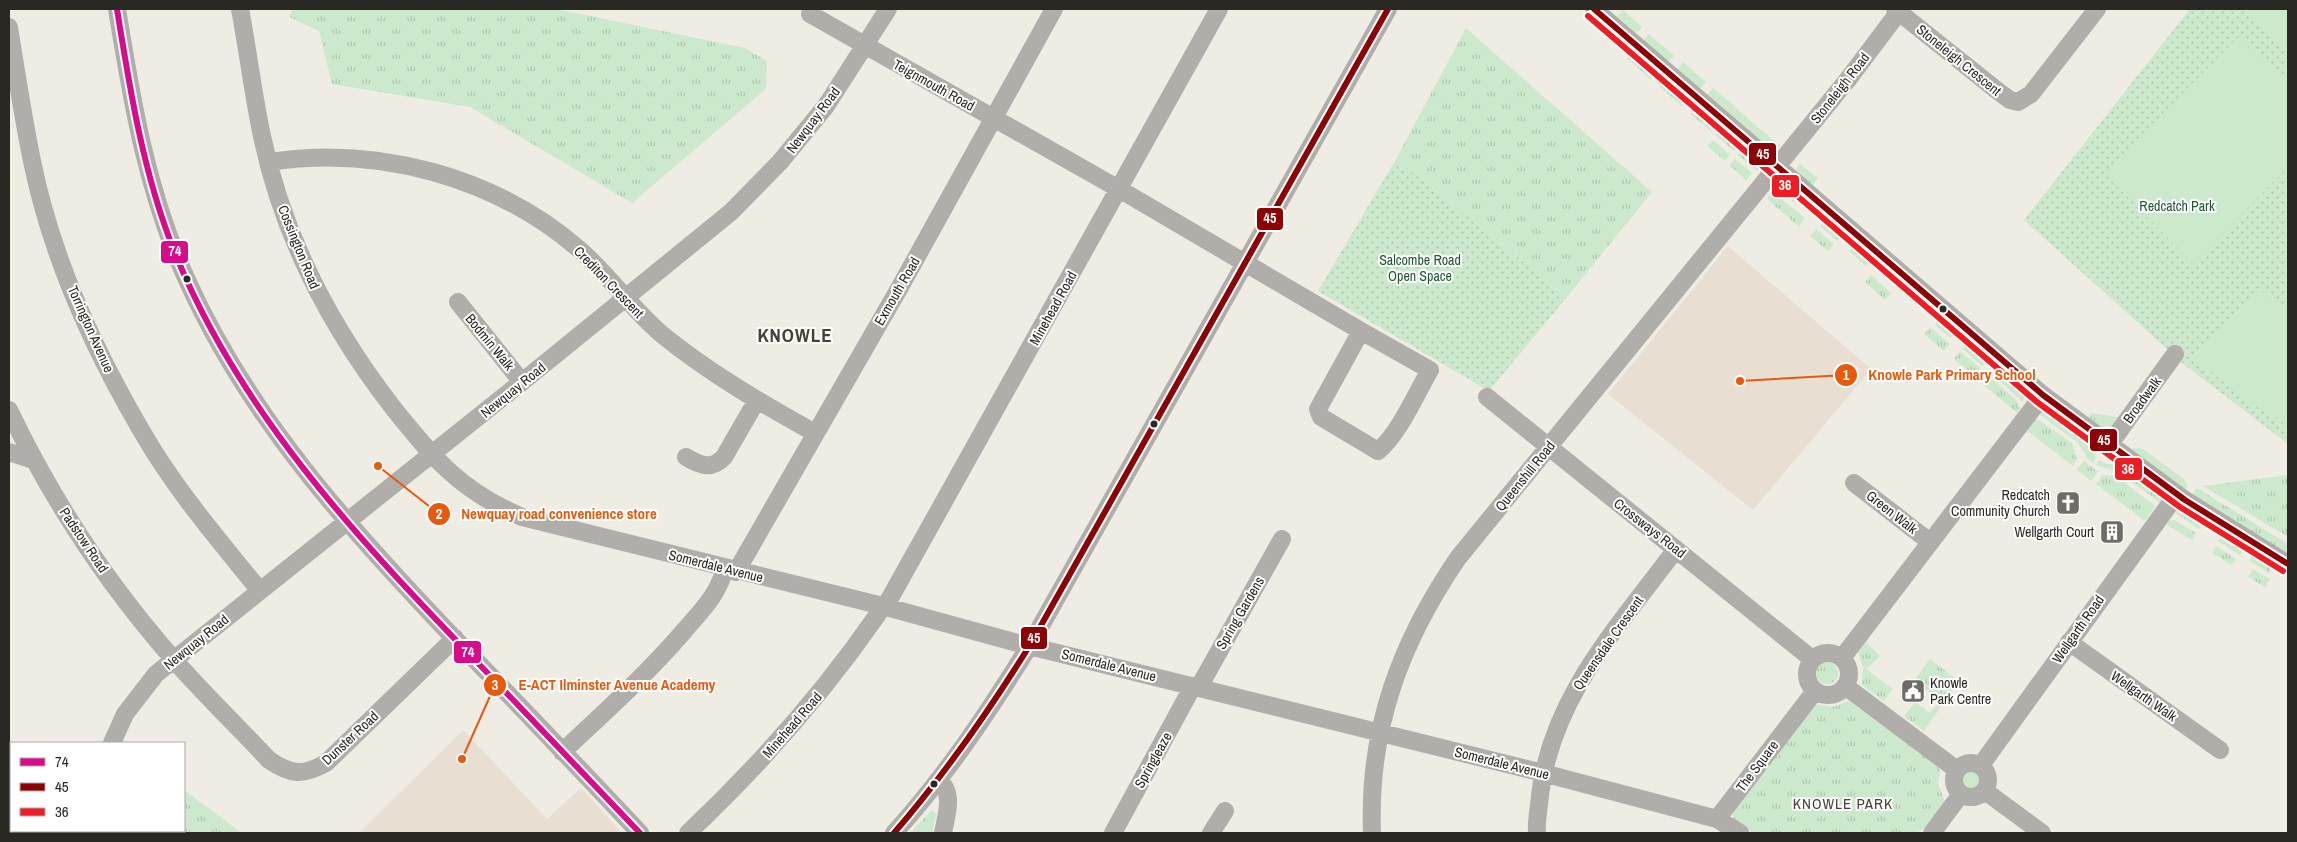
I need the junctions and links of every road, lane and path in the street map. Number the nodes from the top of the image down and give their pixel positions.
1 (117, 9) edge
2 (240, 9) edge
3 (888, 9) edge
4 (1054, 9) edge
5 (1219, 9) edge
6 (1388, 9) edge
7 (1594, 9) edge
8 (2097, 9) edge
9 (1898, 10) edge
10 (810, 14) dead end
11 (9, 27) edge
12 (866, 46) junction
13 (992, 118) junction
14 (269, 162) junction
15 (1777, 165) junction
16 (1119, 189) junction
17 (1246, 264) junction
18 (625, 299) junction
19 (458, 302) dead end
20 (1362, 331) junction
21 (2174, 354) dead end
22 (522, 382) junction
23 (2043, 395) junction
24 (1486, 397) dead end
25 (757, 400) junction
26 (9, 410) edge
27 (815, 433) junction
28 (2110, 445) junction
29 (1548, 447) junction
30 (9, 452) edge
31 (431, 455) junction
32 (686, 457) dead end
33 (33, 460) junction
34 (1854, 482) dead end
35 (2177, 494) junction
36 (346, 523) junction
37 (1282, 538) dead end
38 (1930, 542) junction
39 (1676, 549) junction
40 (2288, 564) edge
41 (731, 570) junction
42 (260, 591) junction
43 (882, 606) junction
44 (455, 638) junction
45 (2068, 642) junction
46 (1030, 646) junction
47 (1842, 658) junction
48 (1812, 659) junction
49 (174, 660) junction
50 (1845, 686) junction
51 (1196, 687) junction
52 (1815, 691) junction
53 (1380, 733) junction
54 (112, 742) edge
55 (2220, 750) dead end
56 (562, 752) junction
57 (1981, 765) junction
58 (1957, 770) junction
59 (1543, 773) junction
60 (938, 780) junction
61 (1985, 791) junction
62 (1961, 794) junction
63 (1226, 811) dead end
64 (1717, 819) junction
65 (640, 833) edge
66 (688, 833) edge
67 (894, 833) edge
68 (943, 833) edge
69 (1113, 833) edge
70 (1211, 833) edge
71 (1372, 833) edge
72 (1537, 833) edge
73 (1740, 833) edge
74 (1932, 833) edge
75 (2042, 833) edge

1 - 36 street
2 - 14 street, Cossington Road
3 - 12 street, Newquay Road
4 - 13 street, Exmouth Road
5 - 16 street, Minehead Road
6 - 17 street
7 - 15 street
8 - 9 street, Stoneleigh Crescent
9 - 15 street, Stoneleigh Road
10 - 12 street, Teignmouth Road
11 - 42 street, Torrington Avenue
12 - 13 street, Teignmouth Road
12 - 18 street, Newquay Road
13 - 16 street, Teignmouth Road
13 - 27 street, Exmouth Road
14 - 18 street, Crediton Crescent
14 - 31 street, Cossington Road
15 - 23 street
15 - 29 street, Queenshill Road
16 - 17 street, Teignmouth Road
16 - 43 street, Minehead Road
17 - 20 street, Teignmouth Road
17 - 46 street
18 - 22 street, Newquay Road
18 - 25 street, Crediton Crescent
19 - 22 street, Bodmin Walk
20 - 20 street, Teignmouth Road
21 - 28 street, Broadwalk
22 - 31 street, Newquay Road
23 - 28 street
23 - 38 street
24 - 29 street, Crossways Road
25 - 27 street, Crediton Crescent
25 - 32 street
26 - 33 street, Padstow Road
27 - 41 street, Exmouth Road
28 - 35 street
29 - 39 street, Crossways Road
29 - 53 street, Queenshill Road
30 - 33 street
31 - 36 street, Newquay Road
31 - 41 street, Somerdale Avenue
33 - 49 street, Padstow Road
34 - 38 street, Green Walk
35 - 40 street
35 - 45 street, Wellgarth Road
36 - 42 street, Newquay Road
36 - 44 street
37 - 51 street, Spring Gardens
38 - 47 street
39 - 48 street, Crossways Road
39 - 59 street, Queensdale Crescent
41 - 43 street, Somerdale Avenue
41 - 56 street, Exmouth Road
42 - 49 street, Newquay Road
43 - 46 street, Somerdale Avenue
43 - 66 street, Minehead Road
44 - 49 street, Dunster Road
44 - 56 street
45 - 55 street, Wellgarth Walk
45 - 57 street, Wellgarth Road
46 - 51 street, Somerdale Avenue
46 - 60 street
47 - 48 street
47 - 50 street
48 - 52 street
49 - 54 street, Newquay Road
50 - 52 street
50 - 58 street
51 - 53 street, Somerdale Avenue
51 - 69 street, Springleaze
52 - 64 street, The Square
53 - 59 street, Somerdale Avenue
53 - 71 street, Queenshill Road
56 - 65 street
57 - 58 street
57 - 61 street
58 - 62 street
59 - 64 street, Somerdale Avenue
59 - 72 street, Queensdale Crescent
60 - 67 street
60 - 68 street
61 - 62 street
61 - 75 street
62 - 74 street
63 - 70 street
64 - 73 street

